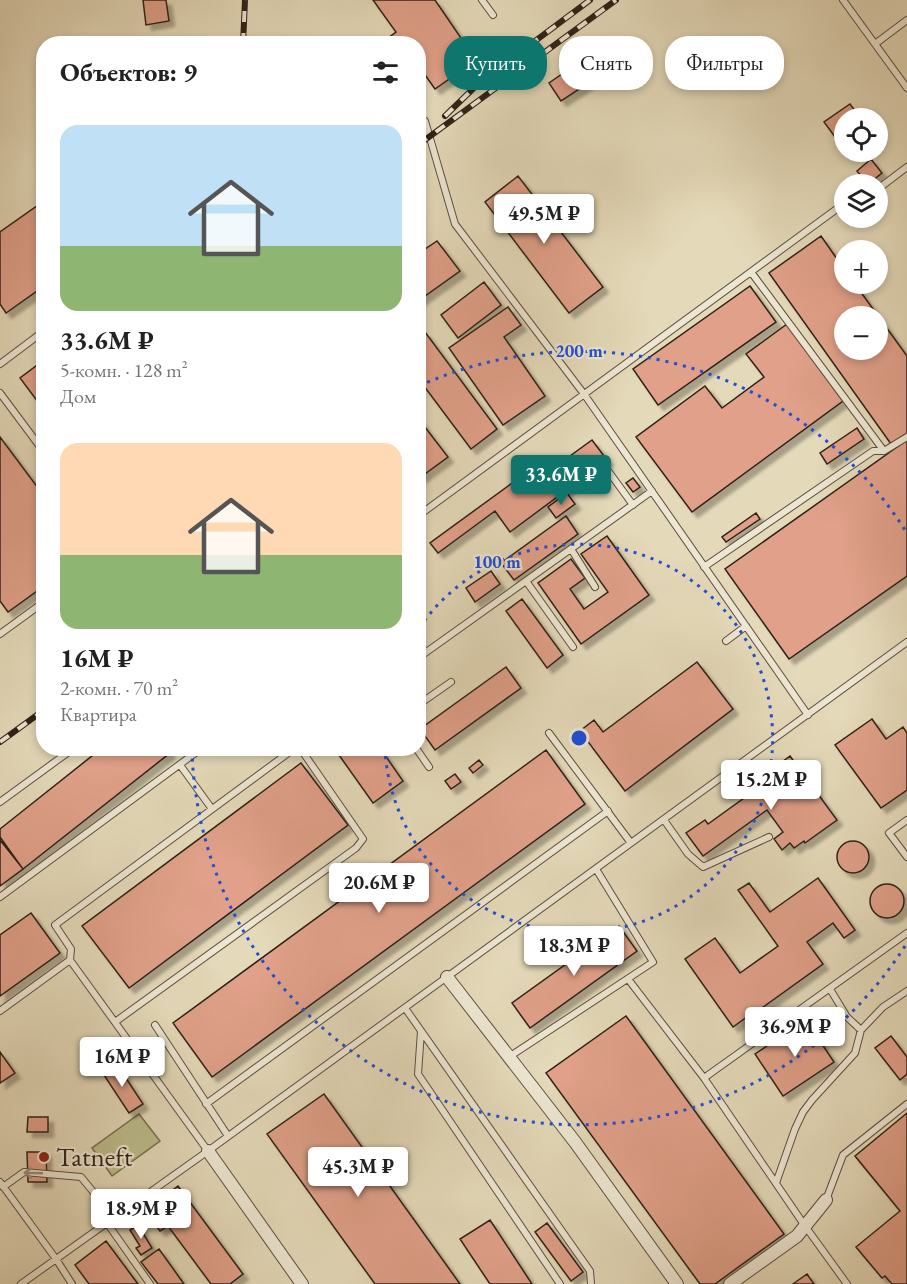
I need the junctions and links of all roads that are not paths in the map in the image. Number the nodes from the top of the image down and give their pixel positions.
1 (482, 0) edge
2 (843, 0) edge
3 (494, 15) dead end
4 (907, 20) edge
5 (875, 44) junction
6 (907, 88) edge
7 (426, 124) edge
8 (907, 167) edge
9 (888, 181) edge
10 (834, 211) edge
11 (752, 272) junction
12 (36, 337) edge
13 (0, 364) edge
14 (0, 393) edge
15 (584, 394) junction
16 (907, 437) edge
17 (36, 441) edge
18 (884, 451) junction
19 (609, 472) dead end
20 (652, 491) junction
21 (633, 505) junction
22 (426, 510) edge
23 (571, 549) junction
24 (704, 567) junction
25 (526, 581) junction
26 (595, 587) dead end
27 (36, 608) edge
28 (746, 626) junction
29 (0, 633) edge
30 (726, 640) dead end
31 (907, 642) edge
32 (573, 647) dead end
33 (426, 652) edge
34 (451, 682) dead end
35 (426, 699) edge
36 (808, 715) junction
37 (549, 733) dead end
38 (63, 756) edge
39 (192, 756) edge
40 (284, 756) edge
41 (306, 756) edge
42 (421, 756) edge
43 (180, 765) junction
44 (429, 767) dead end
45 (0, 802) edge
46 (212, 809) junction
47 (608, 812) junction
48 (664, 820) junction
49 (907, 820) edge
50 (770, 837) dead end
51 (632, 843) junction
52 (907, 857) edge
53 (596, 869) junction
54 (0, 897) edge
55 (907, 933) edge
56 (70, 960) junction
57 (447, 977) junction
58 (627, 979) junction
59 (830, 988) junction
60 (907, 991) edge
61 (405, 1008) junction
62 (0, 1011) edge
63 (115, 1022) junction
64 (155, 1025) dead end
65 (421, 1030) junction
66 (861, 1030) junction
67 (509, 1057) junction
68 (704, 1078) junction
69 (206, 1104) junction
70 (907, 1104) edge
71 (228, 1136) junction
72 (208, 1151) junction
73 (776, 1183) junction
74 (2, 1185) edge
75 (826, 1200) joint
76 (114, 1217) junction
77 (107, 1222) junction
78 (805, 1226) junction
79 (56, 1258) junction
80 (21, 1284) edge
81 (72, 1284) edge
82 (150, 1284) edge
83 (302, 1284) edge
84 (560, 1284) edge
85 (591, 1284) edge
86 (677, 1284) edge
87 (730, 1284) edge
88 (847, 1284) edge

1 - 3 lane
2 - 5 lane
4 - 5 lane
5 - 6 lane
7 - 15 lane
8 - 9 lane
10 - 11 lane
11 - 15 lane
11 - 18 lane
12 - 13 lane
14 - 17 lane
15 - 20 lane
15 - 22 lane
16 - 18 lane
18 - 24 lane
19 - 21 lane
20 - 21 lane
20 - 24 lane
21 - 23 lane
23 - 25 lane
23 - 26 lane
24 - 28 lane
25 - 32 lane
25 - 33 lane
27 - 29 lane
28 - 30 lane
28 - 36 lane
31 - 36 lane
34 - 35 lane
36 - 48 lane
37 - 47 lane
38 - 45 lane
39 - 43 lane
40 - 46 lane
41 - 63 lane
42 - 44 lane
43 - 46 lane
43 - 54 lane
46 - 56 lane
47 - 51 lane
47 - 69 lane
48 - 50 lane
48 - 51 lane
49 - 52 lane
51 - 53 lane
53 - 57 lane
53 - 58 lane
55 - 59 lane
56 - 62 lane
56 - 63 lane
57 - 61 lane
57 - 67 street
58 - 67 lane
58 - 68 lane
59 - 66 lane
59 - 68 lane
60 - 66 lane
61 - 65 lane
61 - 71 lane
63 - 72 lane
64 - 69 lane
65 - 84 lane
65 - 85 lane
66 - 73 lane
67 - 86 street
68 - 73 lane
69 - 71 lane
70 - 75 lane
71 - 72 lane
72 - 76 lane
72 - 83 street
73 - 78 lane
76 -> 74 lane
74 - 79 lane
75 - 78 street
76 - 77 lane
77 - 79 lane
77 - 82 lane
78 - 87 street
78 - 88 lane
79 - 80 lane
79 - 81 lane

